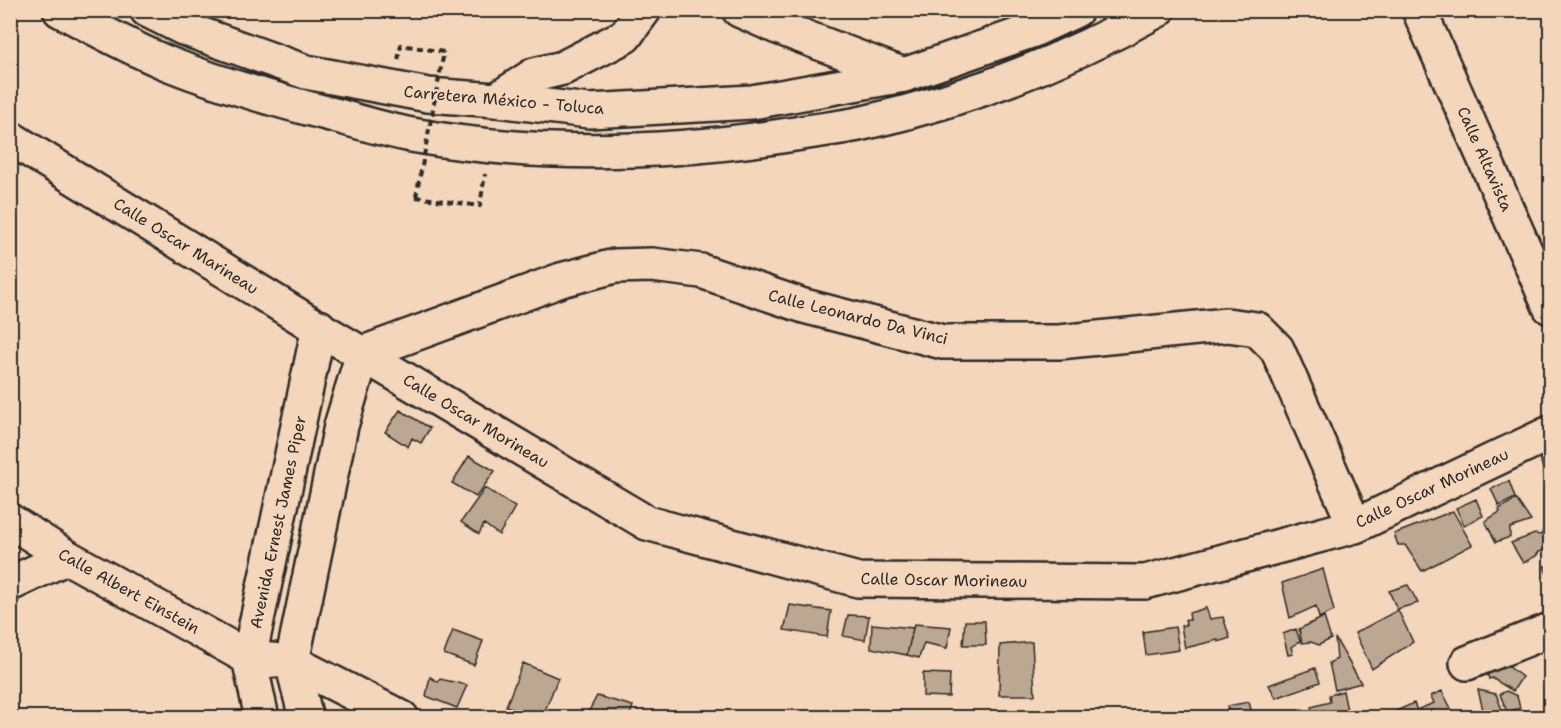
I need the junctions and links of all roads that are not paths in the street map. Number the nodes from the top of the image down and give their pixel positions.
1 (60, 10) edge
2 (147, 10) edge
3 (644, 10) edge
4 (739, 10) edge
5 (1076, 10) edge
6 (1158, 10) edge
7 (1419, 10) edge
8 (904, 75) junction
9 (496, 100) junction
10 (10, 138) edge
11 (1551, 307) edge
12 (319, 327) junction
13 (363, 353) junction
14 (1551, 433) edge
15 (10, 521) edge
16 (1354, 526) junction
17 (68, 557) junction
18 (10, 584) edge
19 (1551, 630) edge
20 (249, 658) junction
21 (292, 662) junction
22 (1467, 663) dead end
23 (262, 717) edge
24 (306, 717) edge
25 (402, 717) edge

1 - 6 street
2 - 9 street, Carretera México - Toluca
3 - 9 street
4 - 8 street
5 - 8 street, Carretera México - Toluca
7 - 11 street, Calle Altavista
8 - 9 street, Carretera México - Toluca
10 - 12 street, Calle Oscar Marineau
12 - 13 street, Calle Oscar Marineau
12 - 20 street, Avenida Ernest James Piper
13 - 16 street, Calle Oscar Morineau
13 - 16 street, Calle Leonardo Da Vinci
13 - 21 street
14 - 16 street, Calle Oscar Morineau
15 - 17 street, Calle Albert Einstein
17 - 18 street
17 - 20 street, Calle Albert Einstein
19 - 22 street
20 - 21 street
20 - 23 street, Avenida Ernest James Piper
21 - 24 street
21 - 25 street

